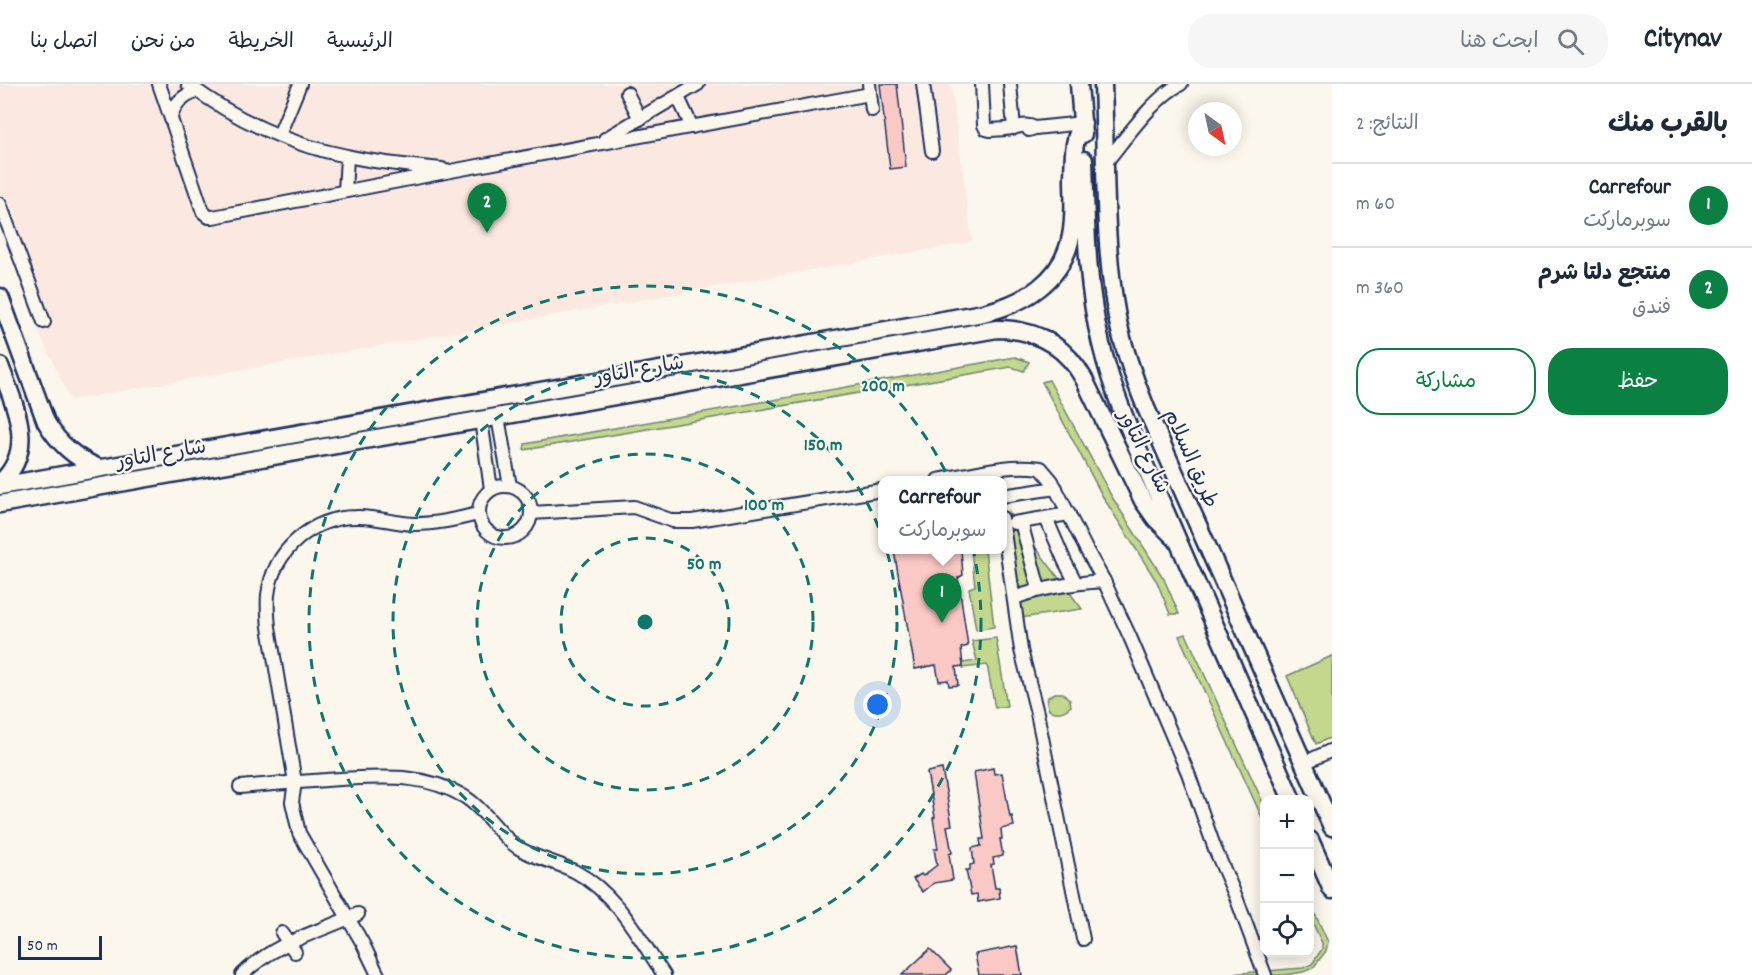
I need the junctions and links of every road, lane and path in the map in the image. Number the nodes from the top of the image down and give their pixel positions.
1 (159, 84) edge
2 (300, 84) edge
3 (698, 84) edge
4 (923, 84) edge
5 (982, 84) edge
6 (1010, 84) edge
7 (1079, 84) edge
8 (1103, 84) edge
9 (1159, 84) edge
10 (1177, 86) edge
11 (193, 87) edge
12 (869, 89) edge
13 (627, 93) dead end
14 (678, 97) junction
15 (872, 110) dead end
16 (171, 118) junction
17 (640, 119) junction
18 (1083, 123) junction
19 (692, 128) junction
20 (1014, 128) junction
21 (279, 135) junction
22 (596, 144) junction
23 (932, 151) dead end
24 (347, 157) junction
25 (1106, 162) junction
26 (456, 171) junction
27 (345, 191) junction
28 (0, 204) edge
29 (0, 297) edge
30 (963, 316) junction
31 (44, 322) dead end
32 (966, 335) junction
33 (0, 366) edge
34 (489, 419) junction
35 (321, 429) junction
36 (323, 447) junction
37 (99, 468) junction
38 (993, 475) edge
39 (0, 484) edge
40 (510, 486) junction
41 (1056, 488) junction
42 (491, 489) junction
43 (878, 491) edge
44 (1007, 495) edge
45 (0, 504) edge
46 (531, 513) junction
47 (478, 514) junction
48 (1069, 514) junction
49 (1046, 518) junction
50 (1007, 521) edge
51 (1021, 522) junction
52 (1177, 540) junction
53 (1007, 549) edge
54 (1104, 581) junction
55 (1076, 583) junction
56 (1039, 589) junction
57 (1014, 598) junction
58 (1332, 750) edge
59 (1304, 763) junction
60 (295, 782) junction
61 (240, 787) dead end
62 (1290, 795) edge
63 (1332, 827) edge
64 (1314, 849) edge
65 (1332, 890) edge
66 (353, 916) junction
67 (1083, 939) dead end
68 (242, 975) edge
69 (378, 975) edge
70 (664, 975) edge
71 (1265, 975) edge

1 - 16 street
2 - 21 street
3 - 14 street
4 - 23 street
5 - 20 street
6 - 20 street
7 - 18 main road
8 - 25 main road, طريق السلام
9 - 10 street
10 - 25 street
11 - 16 street
11 - 21 street
12 - 15 street
12 - 19 street
13 - 17 street
14 - 17 street
14 - 19 street
16 - 27 street
17 - 22 street
18 - 20 street
18 - 30 main road, شارع التاور
18 - 52 main road
19 - 22 street
21 - 24 street
22 - 26 street
24 - 26 street
24 - 27 street
25 - 59 main road, طريق السلام
26 - 27 street
28 - 31 street
29 - 37 main road
30 - 32 main road
30 - 35 main road, شارع التاور
32 - 34 main road, شارع التاور
32 - 52 main road, شارع التاور
33 - 39 main road
34 - 36 main road, شارع التاور
34 - 40 street
34 - 42 street
35 - 36 main road
35 - 37 main road, شارع التاور
36 - 45 main road, شارع التاور
37 - 39 main road, شارع التاور
38 - 41 street
40 - 42 street
40 - 46 street
41 - 44 street
41 - 48 street
42 - 47 street
43 - 46 street
46 - 47 street
47 - 60 street
48 - 49 street
48 - 54 street
49 - 51 street
49 - 55 street
50 - 51 street
51 - 56 street
52 - 62 main road
53 - 57 street
54 - 55 street
54 - 71 street
55 - 56 street
56 - 57 street
57 - 67 street
58 - 59 street
59 - 63 main road, طريق السلام
60 - 61 street
60 - 66 street
60 - 70 street
64 - 65 main road
66 - 68 street
66 - 69 street

